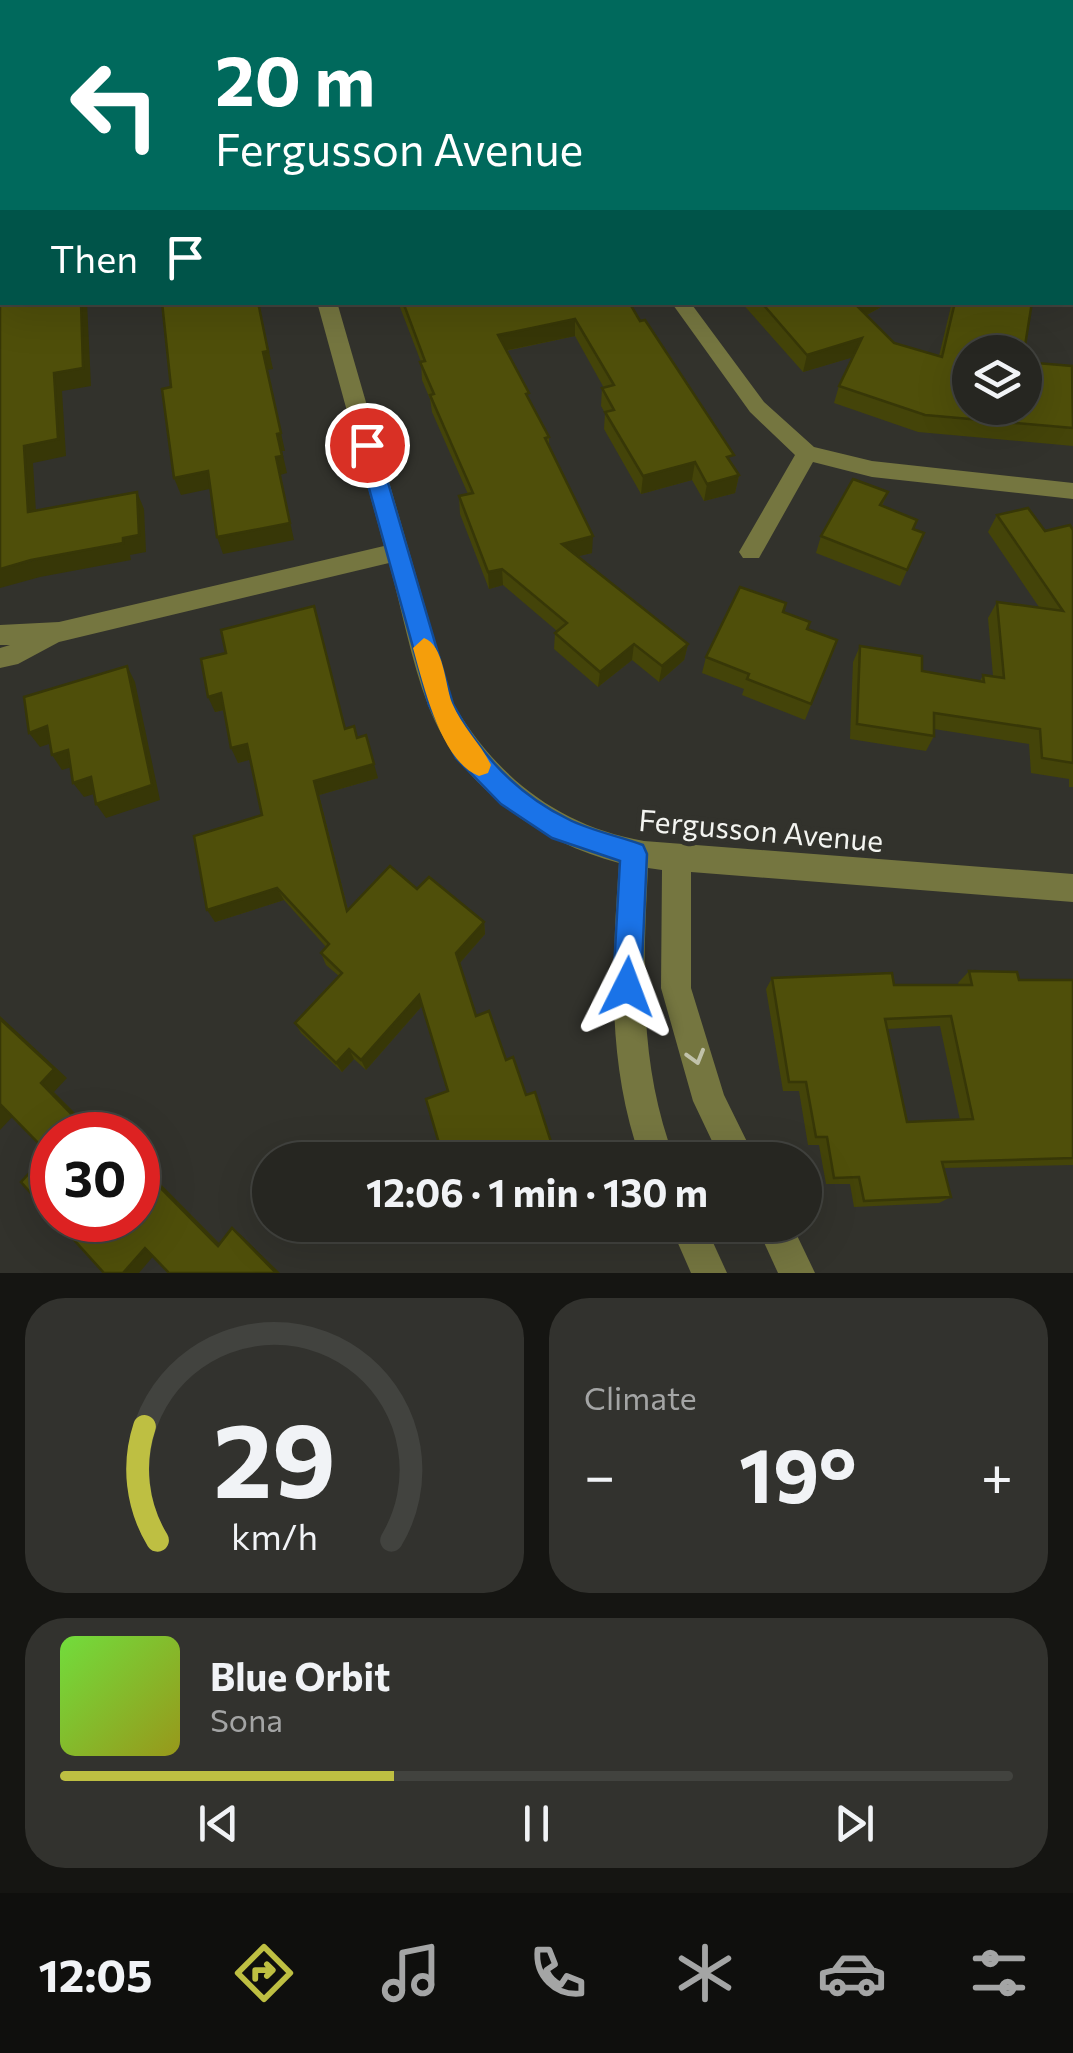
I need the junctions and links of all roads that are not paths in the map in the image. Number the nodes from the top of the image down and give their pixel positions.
1 (328, 305) edge
2 (682, 305) edge
3 (807, 453) junction
4 (1073, 491) edge
5 (397, 552) junction
6 (751, 552) dead end
7 (59, 632) junction
8 (0, 636) edge
9 (0, 658) edge
10 (634, 854) junction
11 (677, 857) junction
12 (1073, 888) edge
13 (651, 1142) edge
14 (730, 1142) edge
15 (695, 1242) edge
16 (782, 1242) edge
17 (709, 1273) edge
18 (798, 1273) edge

1 - 5 street, Fergusson Avenue
2 - 3 street
3 - 4 street
3 - 6 street
5 - 7 street
5 - 10 street, Fergusson Avenue
7 - 8 street
7 - 9 street
10 - 11 street, Fergusson Avenue
10 - 13 street
11 - 12 street, Fergusson Avenue
11 -> 14 street
15 - 17 street
16 - 18 street

